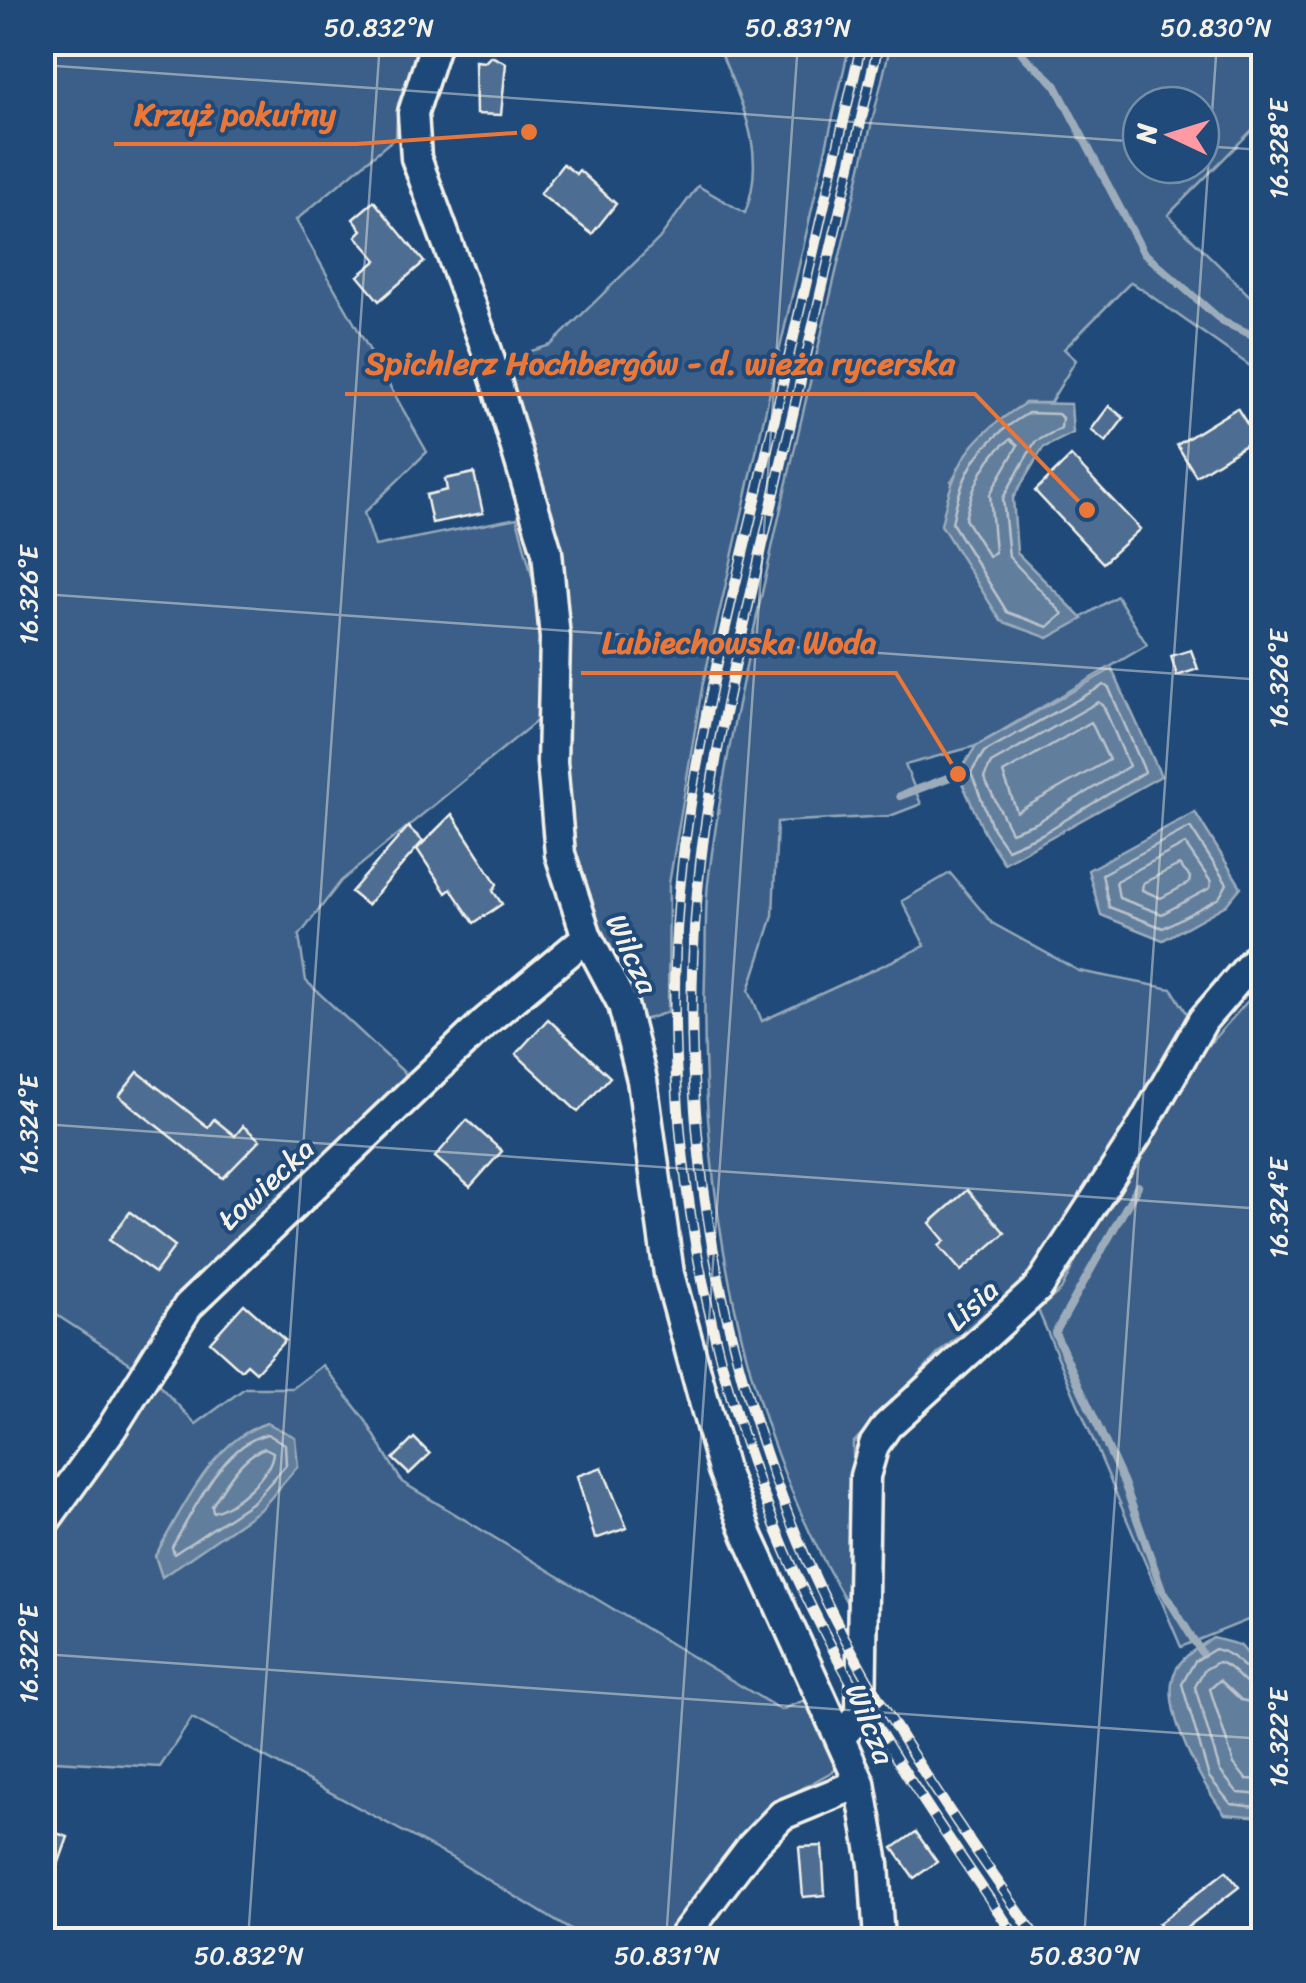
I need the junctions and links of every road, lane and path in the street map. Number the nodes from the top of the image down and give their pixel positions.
1 (436, 42) edge
2 (587, 938) junction
3 (1264, 950) edge
4 (42, 1525) edge
5 (842, 1734) junction
6 (860, 1783) junction
7 (682, 1940) edge
8 (880, 1940) edge

1 - 2 street, Wilcza
2 - 4 street, Łowiecka
2 - 5 street, Wilcza
3 - 5 street, Lisia
5 - 6 street, Wilcza
6 - 7 street
6 - 8 street, Wilcza

